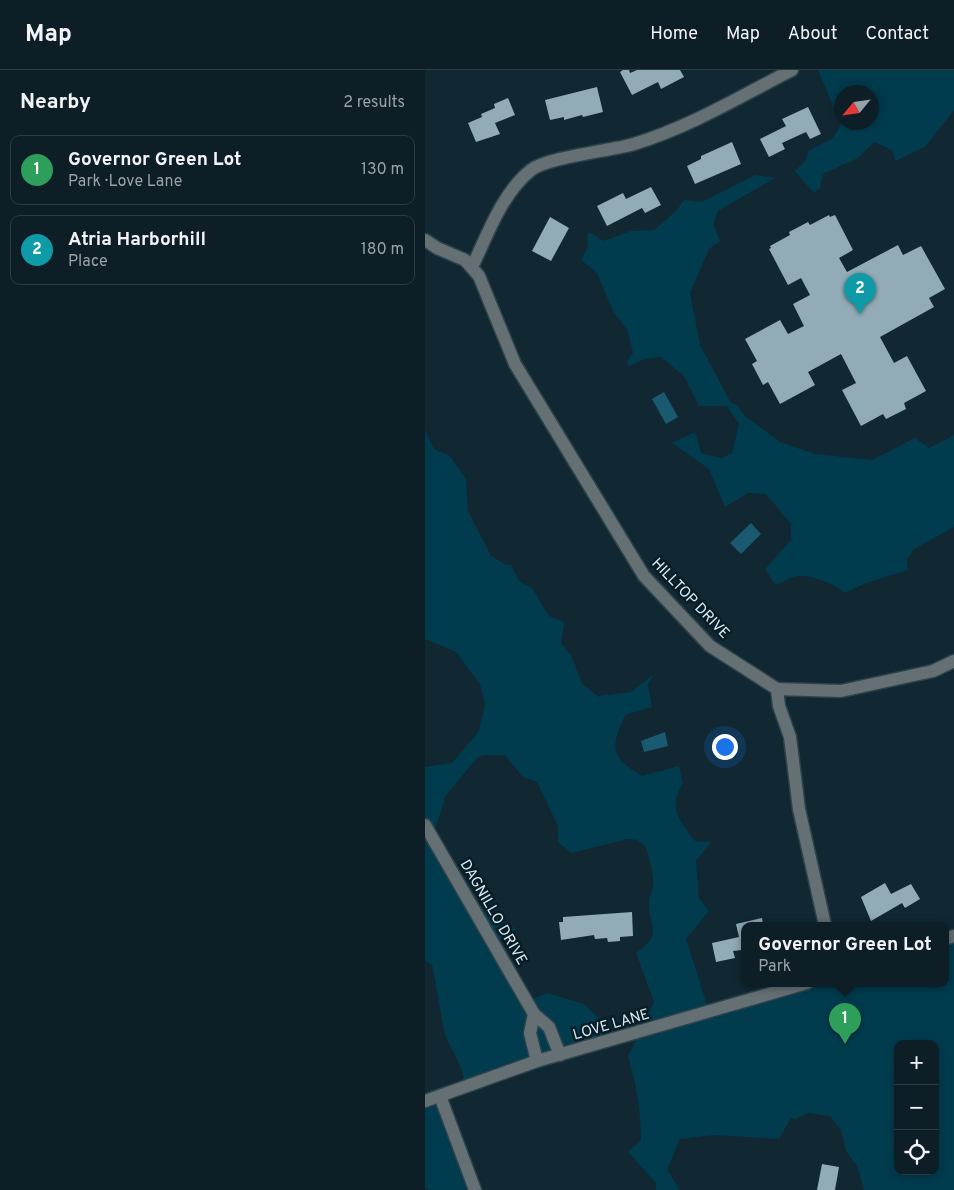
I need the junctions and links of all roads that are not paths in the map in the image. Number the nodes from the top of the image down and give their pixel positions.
1 (793, 70) edge
2 (425, 240) edge
3 (472, 267) junction
4 (954, 661) edge
5 (777, 689) junction
6 (425, 825) edge
7 (824, 922) edge
8 (793, 987) edge
9 (534, 1014) junction
10 (560, 1055) junction
11 (537, 1061) junction
12 (440, 1096) junction
13 (425, 1101) edge
14 (475, 1190) edge

1 - 3 street
2 - 3 street, HILLTOP DRIVE
3 - 5 street, HILLTOP DRIVE
4 - 5 street
5 - 7 street
6 - 9 street, DAGNILLO DRIVE
8 - 10 street, LOVE LANE
9 - 10 street, DAGNILLO DRIVE
9 - 11 street
10 - 11 street, LOVE LANE
11 - 12 street, LOVE LANE
12 - 13 street, LOVE LANE
12 - 14 street

